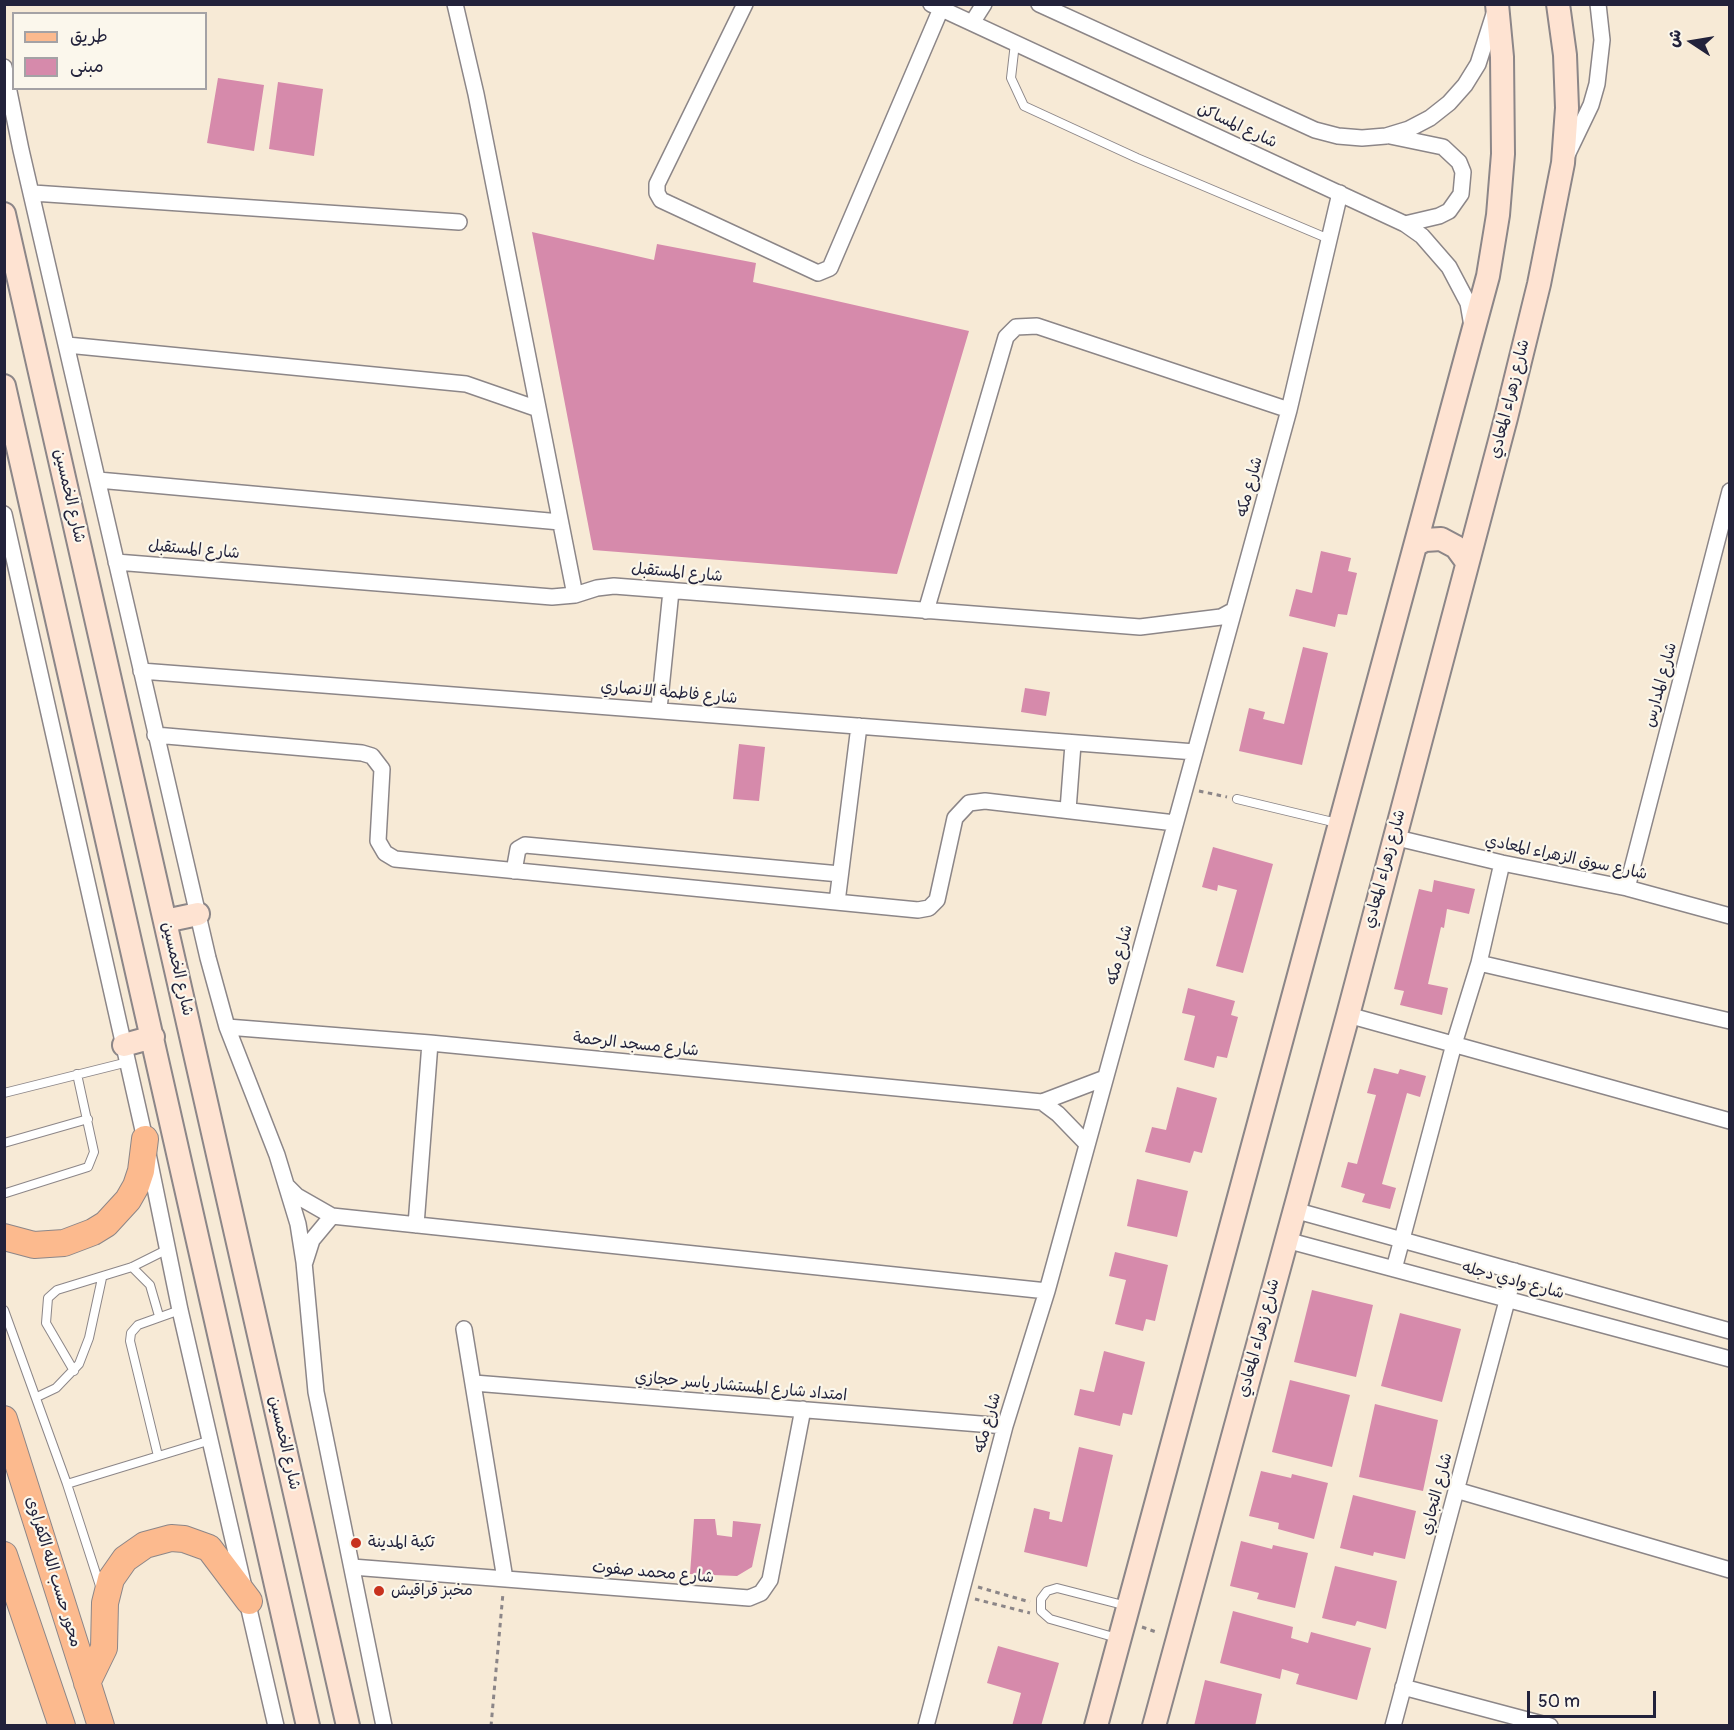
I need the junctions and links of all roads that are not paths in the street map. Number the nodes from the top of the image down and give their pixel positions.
1 (455, 4) edge
2 (745, 4) edge
3 (984, 4) edge
4 (1039, 4) edge
5 (1558, 4) edge
6 (1599, 4) edge
7 (1497, 5) edge
8 (939, 6) edge
9 (972, 24) junction
10 (1016, 43) junction
11 (4, 67) edge
12 (1386, 136) junction
13 (1563, 163) junction
14 (33, 193) junction
15 (1340, 193) junction
16 (4, 214) edge
17 (459, 222) dead end
18 (1405, 224) junction
19 (1329, 239) junction
20 (1474, 335) junction
21 (67, 345) junction
22 (4, 386) edge
23 (538, 409) junction
24 (1289, 410) junction
25 (98, 480) junction
26 (1730, 491) edge
27 (4, 514) edge
28 (560, 522) junction
29 (1417, 544) junction
30 (116, 562) junction
31 (1467, 562) junction
32 (671, 591) junction
33 (575, 596) junction
34 (1234, 610) junction
35 (926, 611) junction
36 (141, 671) junction
37 (659, 709) junction
38 (859, 726) junction
39 (155, 735) junction
40 (1073, 744) junction
41 (1195, 752) junction
42 (1237, 799) road end
43 (1068, 810) junction
44 (1175, 823) junction
45 (1342, 824) junction
46 (1393, 837) junction
47 (1502, 863) junction
48 (514, 871) junction
49 (840, 874) junction
50 (1627, 888) junction
51 (837, 902) junction
52 (198, 914) junction
53 (1730, 916) edge
54 (165, 921) junction
55 (1479, 963) junction
56 (1348, 1015) junction
57 (1730, 1021) edge
58 (227, 1027) junction
59 (153, 1037) junction
60 (430, 1043) junction
61 (1454, 1044) junction
62 (126, 1053) junction
63 (77, 1074) junction
64 (1105, 1078) junction
65 (4, 1093) edge
66 (1042, 1102) junction
67 (88, 1119) junction
68 (1730, 1121) edge
69 (145, 1139) junction
70 (4, 1143) edge
71 (1087, 1144) junction
72 (288, 1187) junction
73 (6, 1193) edge
74 (1294, 1210) junction
75 (332, 1216) junction
76 (416, 1225) junction
77 (4, 1237) edge
78 (1286, 1240) junction
79 (1401, 1240) junction
80 (169, 1249) junction
81 (304, 1262) junction
82 (132, 1268) junction
83 (1394, 1269) junction
84 (1515, 1271) junction
85 (102, 1278) junction
86 (1047, 1291) junction
87 (1508, 1299) junction
88 (4, 1310) edge
89 (180, 1310) junction
90 (159, 1316) junction
91 (464, 1329) dead end
92 (1730, 1331) edge
93 (1730, 1359) edge
94 (74, 1371) junction
95 (474, 1383) junction
96 (37, 1397) junction
97 (803, 1409) junction
98 (4, 1419) edge
99 (1005, 1426) junction
100 (211, 1440) junction
101 (158, 1456) junction
102 (291, 1474) junction
103 (253, 1483) junction
104 (67, 1484) junction
105 (1456, 1490) junction
106 (4, 1555) edge
107 (352, 1567) junction
108 (1730, 1570) edge
109 (505, 1579) junction
110 (249, 1601) junction
111 (105, 1603) junction
112 (1124, 1622) junction
113 (87, 1683) junction
114 (1403, 1687) junction
115 (62, 1725) edge
116 (101, 1725) edge
117 (276, 1725) edge
118 (308, 1725) edge
119 (348, 1725) edge
120 (384, 1725) edge
121 (926, 1725) edge
122 (1096, 1725) edge
123 (1154, 1725) edge
124 (1393, 1725) edge
125 (1550, 1725) edge

1 - 23 street
2 - 8 street
3 - 9 street
4 - 12 street, شارع المساكن
5 - 13 main road, شارع زهراء المعادي
6 - 13 street
7 - 12 street, شارع المساكن
7 - 20 main road
8 - 9 street, شارع المساكن
9 - 10 street, شارع المساكن
10 - 15 street, شارع المساكن
10 - 19 lane
11 - 14 street
12 - 18 street
13 - 31 main road, شارع زهراء المعادي
14 - 17 street
14 - 21 street
15 - 18 street, شارع المساكن
15 - 19 street, شارع مكه
16 - 54 main road, شارع الخمسين
18 - 20 street, شارع المساكن
19 - 24 street, شارع مكه
20 - 29 main road
21 - 23 street
21 - 25 street
22 - 59 main road
23 - 28 street
24 - 34 street, شارع مكه
24 - 35 street
25 - 28 street
25 - 30 street
26 - 50 street, شارع المدارس
27 - 62 street
28 - 33 street
29 - 31 main road
29 - 45 main road
30 - 33 street, شارع المستقبل
30 - 36 street
31 - 46 main road, شارع زهراء المعادي
32 - 33 street, شارع المستقبل
32 - 35 street, شارع المستقبل
32 - 37 street
34 - 35 street, شارع المستقبل
34 - 41 street, شارع مكه
36 - 37 street, شارع فاطمة الانصاري
36 - 39 street
37 - 38 street, شارع فاطمة الانصاري
38 - 40 street, شارع فاطمة الانصاري
38 - 49 street
39 - 48 street
39 - 52 street
40 - 41 street, شارع فاطمة الانصاري
40 - 43 street
41 - 44 street, شارع مكه
42 - 45 lane
43 - 44 street
43 - 51 street
44 - 64 street, شارع مكه
45 - 112 main road
46 - 47 street, شارع سوق الزهراء المعادي
46 - 56 main road, شارع زهراء المعادي
47 - 50 street, شارع سوق الزهراء المعادي
47 - 55 street
48 - 49 street
48 - 51 street
49 - 51 street
50 - 53 street, شارع سوق الزهراء المعادي
52 - 54 main road
52 - 58 street
54 - 102 main road, شارع الخمسين
55 - 57 street
55 - 61 street
56 - 61 street
56 - 74 main road, شارع زهراء المعادي
58 - 60 street, شارع مسجد الرحمة
58 - 72 street
59 - 62 main road
59 - 103 main road
60 - 66 street, شارع مسجد الرحمة
60 - 76 street
61 - 68 street
61 - 79 street
62 - 63 lane
62 - 69 street
63 - 65 lane
63 - 67 lane
64 - 66 street, شارع مسجد الرحمة
64 - 71 street, شارع مكه
66 - 71 street
67 - 70 lane
67 - 73 lane
69 - 77 main road
69 - 80 street
71 - 86 street, شارع مكه
72 - 75 street
72 - 81 street
74 - 78 main road, شارع زهراء المعادي
74 - 79 street, شارع وادي دجله
75 - 76 street
75 - 81 street
76 - 86 street
78 - 83 street, شارع وادي دجله
78 - 123 main road, شارع زهراء المعادي
79 - 83 street
79 - 84 street, شارع وادي دجله
80 - 82 lane
80 - 89 street
81 - 107 street
82 - 85 lane
82 - 90 lane
83 - 87 street, شارع وادي دجله
84 - 87 street, شارع التجاري
84 - 92 street, شارع وادي دجله
85 - 94 lane
85 - 94 lane
86 - 99 street, شارع مكه
87 - 93 street, شارع وادي دجله
87 - 105 street, شارع التجاري
88 - 96 lane
89 - 90 lane
89 - 100 street
90 - 101 lane
91 - 95 street
94 - 96 lane
95 - 97 street, امتداد شارع المستشار ياسر حجازي
95 - 109 street
96 - 104 lane
97 - 99 street, امتداد شارع المستشار ياسر حجازي
97 - 109 street, شارع محمد صفوت
98 - 113 main road, محور حسب الله الكفراوى
99 - 121 street, شارع مكه
100 - 101 lane
100 - 110 street
101 - 104 lane
102 - 103 main road
102 - 119 main road, شارع الخمسين
103 - 118 main road
104 - 111 lane
105 - 108 street
105 - 114 street, شارع التجاري
106 - 115 main road
107 - 109 street, شارع محمد صفوت
107 - 120 street
110 - 111 main road
110 - 117 street
111 - 113 main road
112 - 112 lane
112 - 122 main road
113 - 116 main road, محور حسب الله الكفراوى
114 - 124 street, شارع التجاري
114 - 125 street

